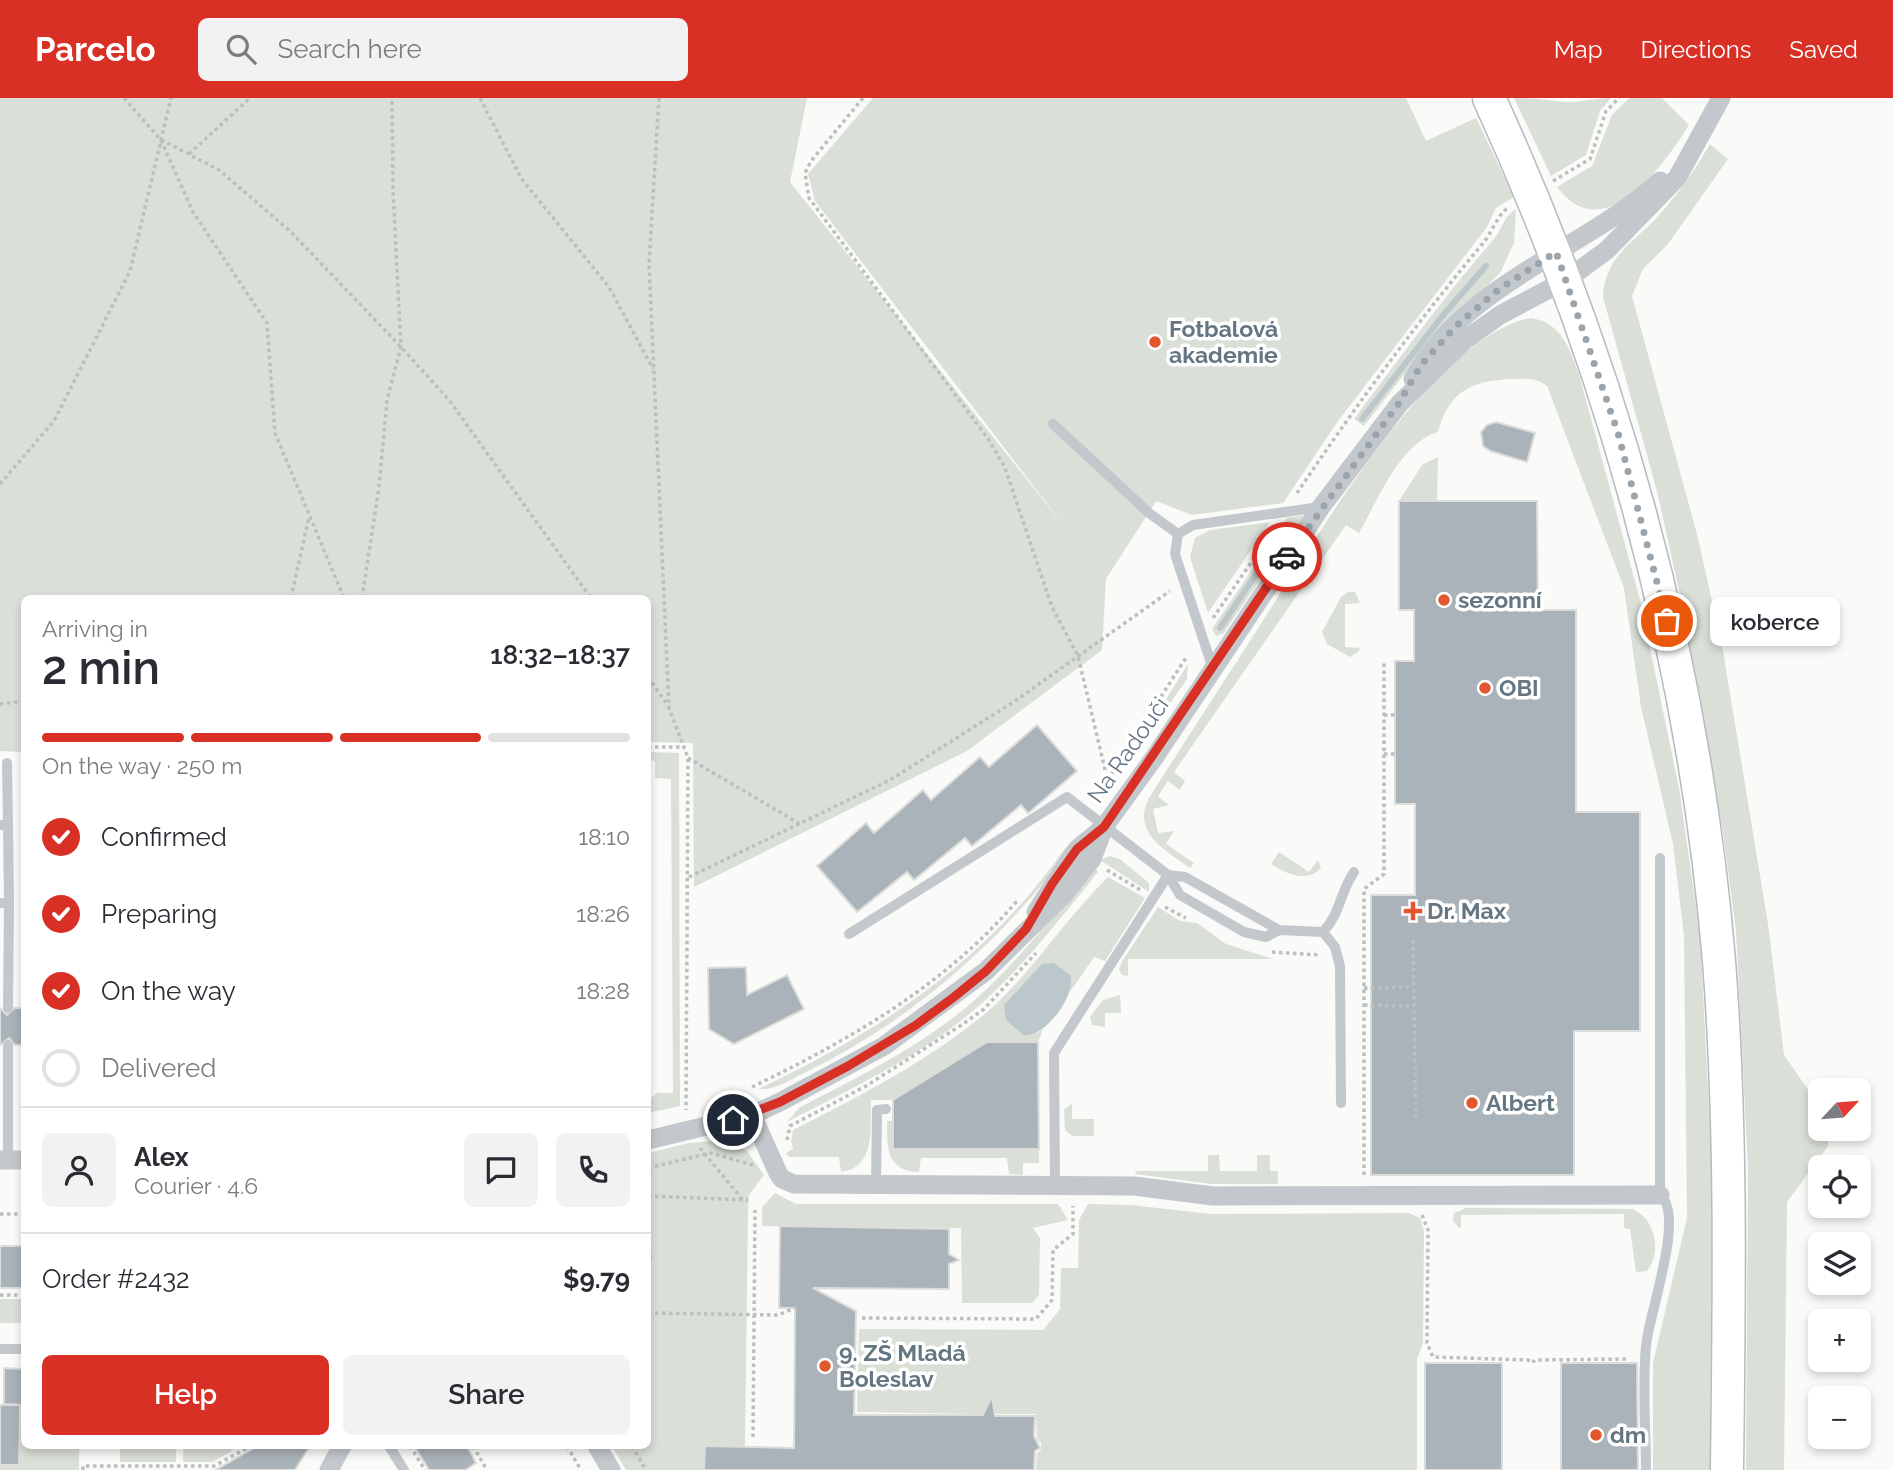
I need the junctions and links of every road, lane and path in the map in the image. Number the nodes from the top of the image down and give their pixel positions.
1 (124, 98) edge
2 (171, 98) edge
3 (250, 98) edge
4 (393, 98) edge
5 (480, 98) edge
6 (659, 98) edge
7 (863, 98) edge
8 (1489, 98) edge
9 (1619, 98) edge
10 (1721, 98) edge
11 (160, 139) junction
12 (1692, 147) junction
13 (189, 154) junction
14 (1553, 181) dead end
15 (1516, 204) dead end
16 (1561, 266) junction
17 (401, 347) junction
18 (654, 370) junction
19 (1399, 403) junction
20 (1053, 424) dead end
21 (0, 484) edge
22 (1292, 501) dead end
23 (1321, 507) junction
24 (309, 515) junction
25 (1280, 520) dead end
26 (1178, 534) junction
27 (1184, 582) junction
28 (292, 595) edge
29 (343, 595) edge
30 (362, 595) edge
31 (589, 595) edge
32 (1210, 622) dead end
33 (1078, 656) junction
34 (1186, 656) dead end
35 (1384, 660) dead end
36 (1213, 669) junction
37 (651, 681) edge
38 (21, 701) edge
39 (0, 704) edge
40 (670, 709) junction
41 (1384, 715) junction
42 (1395, 715) dead end
43 (651, 747) edge
44 (684, 747) junction
45 (1384, 754) junction
46 (1395, 754) dead end
47 (688, 758) junction
48 (7, 764) dead end
49 (1108, 782) junction
50 (1097, 797) dead end
51 (800, 824) junction
52 (4, 825) edge
53 (1104, 827) junction
54 (1660, 858) dead end
55 (1353, 872) dead end
56 (1168, 875) junction
57 (689, 877) junction
58 (1100, 879) dead end
59 (1147, 895) dead end
60 (1021, 896) dead end
61 (4, 903) edge
62 (1279, 930) junction
63 (1324, 932) junction
64 (849, 934) dead end
65 (1412, 940) dead end
66 (4, 953) edge
67 (1413, 987) junction
68 (1364, 988) junction
69 (1364, 1005) junction
70 (1414, 1006) junction
71 (8, 1008) dead end
72 (8, 1045) dead end
73 (752, 1087) dead end
74 (1341, 1103) dead end
75 (886, 1109) dead end
76 (752, 1115) junction
77 (689, 1119) dead end
78 (1416, 1121) dead end
79 (651, 1139) edge
80 (703, 1155) junction
81 (11, 1160) edge
82 (756, 1163) dead end
83 (651, 1167) edge
84 (1364, 1177) dead end
85 (876, 1185) junction
86 (1055, 1186) junction
87 (1660, 1195) junction
88 (651, 1196) edge
89 (1073, 1200) dead end
90 (755, 1210) dead end
91 (1418, 1211) dead end
92 (0, 1213) edge
93 (21, 1214) edge
94 (0, 1295) edge
95 (21, 1295) edge
96 (795, 1308) dead end
97 (651, 1314) edge
98 (754, 1316) junction
99 (862, 1318) dead end
100 (0, 1349) edge
101 (21, 1349) edge
102 (1631, 1359) dead end
103 (753, 1437) dead end
104 (245, 1449) edge
105 (340, 1449) edge
106 (392, 1449) edge
107 (412, 1449) edge
108 (476, 1449) edge
109 (569, 1449) edge
110 (599, 1449) edge
111 (634, 1449) edge
112 (83, 1470) edge
113 (329, 1470) edge
114 (404, 1470) edge
115 (425, 1470) edge
116 (487, 1470) edge
117 (581, 1470) edge
118 (611, 1470) edge
119 (646, 1470) edge
120 (1646, 1470) edge
121 (1727, 1470) edge

1 - 11 path
2 - 11 path
3 - 13 path
4 - 17 path
5 - 18 path
6 - 18 path
7 - 33 path
8 - 16 main road
9 - 14 path
10 - 12 street
11 - 13 path
11 - 21 path
11 - 24 path
12 - 16 street
12 - 16 street
13 - 17 path
15 - 22 path
16 - 19 street, Na Radouči
16 - 19 street
16 - 121 main road
17 - 30 path
17 - 31 path
18 - 40 path
19 - 23 street, Na Radouči
20 - 26 lane
23 - 26 lane
23 - 36 street, Na Radouči
24 - 28 path
24 - 29 path
25 - 32 path
26 - 27 lane
27 - 33 path
27 - 36 lane
33 - 49 path
33 - 51 path
34 - 49 path
35 - 41 path
36 - 53 street, Na Radouči
37 - 40 path
38 - 39 path
40 - 44 path
41 - 42 path
41 - 45 path
43 - 44 path
44 - 47 path
45 - 46 path
45 - 68 path
47 - 51 path
47 - 57 path
48 - 52 lane
49 - 50 path
51 - 57 path
52 - 61 lane
53 - 56 lane
53 - 64 lane
53 - 76 street, Na Radouči
54 - 87 lane
55 - 63 lane
56 - 62 lane
56 - 62 lane
56 - 86 lane
57 - 77 path
58 - 59 path
60 - 73 path
61 - 66 lane
62 - 63 lane
63 - 74 lane
65 - 67 path
66 - 71 lane
67 - 68 path
67 - 70 path
68 - 69 path
69 - 70 path
69 - 84 path
70 - 78 path
72 - 81 lane
75 - 85 lane
76 - 79 street
76 - 85 street
80 - 82 path
80 - 83 path
80 - 88 path
85 - 86 street
86 - 87 street
87 - 120 lane
89 - 99 path
90 - 98 path
91 - 102 path
92 - 93 path
94 - 95 path
96 - 98 path
97 - 98 path
98 - 103 path
100 - 101 lane
104 - 112 path
105 - 113 street
106 - 114 lane
107 - 115 path
108 - 116 path
109 - 117 path
110 - 118 street
111 - 119 path

